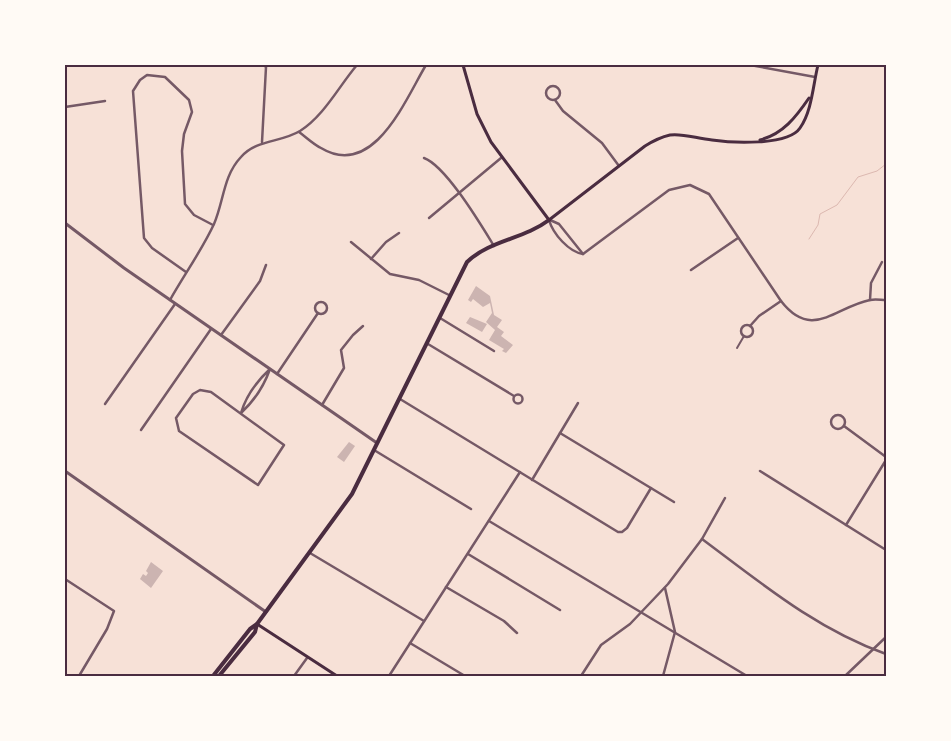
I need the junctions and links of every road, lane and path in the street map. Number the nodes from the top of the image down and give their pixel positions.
1 (357, 65) edge
2 (426, 65) edge
3 (463, 65) edge
4 (750, 65) edge
5 (818, 65) edge
6 (266, 66) edge
7 (815, 77) junction
8 (810, 98) junction
9 (555, 100) junction
10 (105, 101) dead end
11 (65, 107) edge
12 (299, 132) junction
13 (262, 142) junction
14 (753, 142) junction
15 (424, 158) dead end
16 (502, 158) junction
17 (619, 166) junction
18 (458, 194) junction
19 (429, 218) dead end
20 (549, 220) junction
21 (65, 224) edge
22 (213, 225) junction
23 (399, 233) dead end
24 (738, 238) junction
25 (351, 242) dead end
26 (494, 246) junction
27 (583, 254) junction
28 (371, 259) junction
29 (882, 262) dead end
30 (266, 265) dead end
31 (691, 270) dead end
32 (186, 272) junction
33 (449, 294) junction
34 (170, 300) junction
35 (870, 300) junction
36 (886, 300) edge
37 (781, 302) junction
38 (175, 304) junction
39 (318, 313) junction
40 (440, 318) junction
41 (363, 326) dead end
42 (750, 326) junction
43 (211, 329) junction
44 (221, 336) junction
45 (744, 336) junction
46 (428, 344) junction
47 (737, 348) dead end
48 (494, 352) dead end
49 (270, 369) junction
50 (277, 374) junction
51 (514, 396) dead end
52 (398, 399) junction
53 (578, 403) dead end
54 (105, 404) dead end
55 (322, 405) junction
56 (241, 412) junction
57 (844, 426) junction
58 (141, 430) dead end
59 (560, 433) junction
60 (377, 444) junction
61 (374, 450) junction
62 (886, 458) edge
63 (65, 471) edge
64 (760, 471) dead end
65 (520, 472) junction
66 (532, 480) junction
67 (651, 488) junction
68 (725, 498) dead end
69 (674, 502) dead end
70 (471, 509) dead end
71 (489, 521) junction
72 (846, 525) junction
73 (702, 539) junction
74 (886, 550) edge
75 (310, 553) junction
76 (468, 554) junction
77 (65, 579) edge
78 (446, 587) junction
79 (665, 588) junction
80 (560, 610) dead end
81 (266, 612) junction
82 (642, 612) junction
83 (424, 621) junction
84 (256, 624) junction
85 (675, 632) junction
86 (516, 633) dead end
87 (886, 637) edge
88 (410, 643) junction
89 (872, 648) junction
90 (886, 654) edge
91 (307, 658) junction
92 (79, 676) edge
93 (213, 676) edge
94 (220, 676) edge
95 (294, 676) edge
96 (337, 676) edge
97 (389, 676) edge
98 (465, 676) edge
99 (581, 676) edge
100 (663, 676) edge
101 (748, 676) edge
102 (845, 676) edge

1 - 12 street
2 - 12 street
3 - 16 main road
4 - 7 street
5 - 7 main road
6 - 13 street
7 - 8 main road
8 - 14 main road
8 - 14 main road
9 - 9 street
9 - 17 street
10 - 11 street
12 - 13 street
13 - 22 street
14 - 17 main road
15 - 18 street
16 - 18 street
16 - 20 main road
17 - 20 main road
18 - 19 street
18 - 26 street
20 - 26 main road
20 - 27 street
20 - 27 street
21 - 34 street
22 - 32 street
22 - 32 street
23 - 28 street
24 - 27 street
24 - 31 street
24 - 37 street
25 - 28 street
26 - 33 main road
28 - 33 street
29 - 35 street
30 - 44 street
32 - 34 street
33 - 40 main road
34 - 38 street
35 - 36 street
35 - 37 street
37 - 42 street
38 - 43 street
38 - 54 street
39 - 39 street
39 - 50 street
40 - 46 main road
40 - 48 street
41 - 55 street
42 - 45 street
42 - 45 street
43 - 44 street
43 - 58 street
44 - 49 street
45 - 47 street
46 - 51 street
46 - 52 main road
49 - 50 street
49 - 56 street
49 - 56 street
50 - 55 street
52 - 60 main road
52 - 65 street
53 - 59 street
55 - 60 street
56 - 56 street
57 - 57 street
57 - 62 street
59 - 66 street
59 - 67 street
60 - 61 main road
61 - 70 street
61 - 75 main road
62 - 72 street
63 - 81 street
64 - 72 street
65 - 66 street
65 - 71 street
66 - 67 street
67 - 69 street
68 - 73 street
71 - 76 street
71 - 82 street
72 - 74 street
73 - 79 street
73 - 89 street
75 - 81 main road
75 - 83 street
76 - 78 street
76 - 80 street
77 - 92 street
78 - 83 street
78 - 86 street
79 - 82 street
79 - 85 street
81 - 84 main road
82 - 85 street
82 - 99 street
83 - 88 street
84 - 91 main road
84 - 93 main road
84 - 94 main road
85 - 100 street
85 - 101 street
87 - 89 street
88 - 97 street
88 - 98 street
89 - 90 street
89 - 102 street
91 - 95 street
91 - 96 main road

